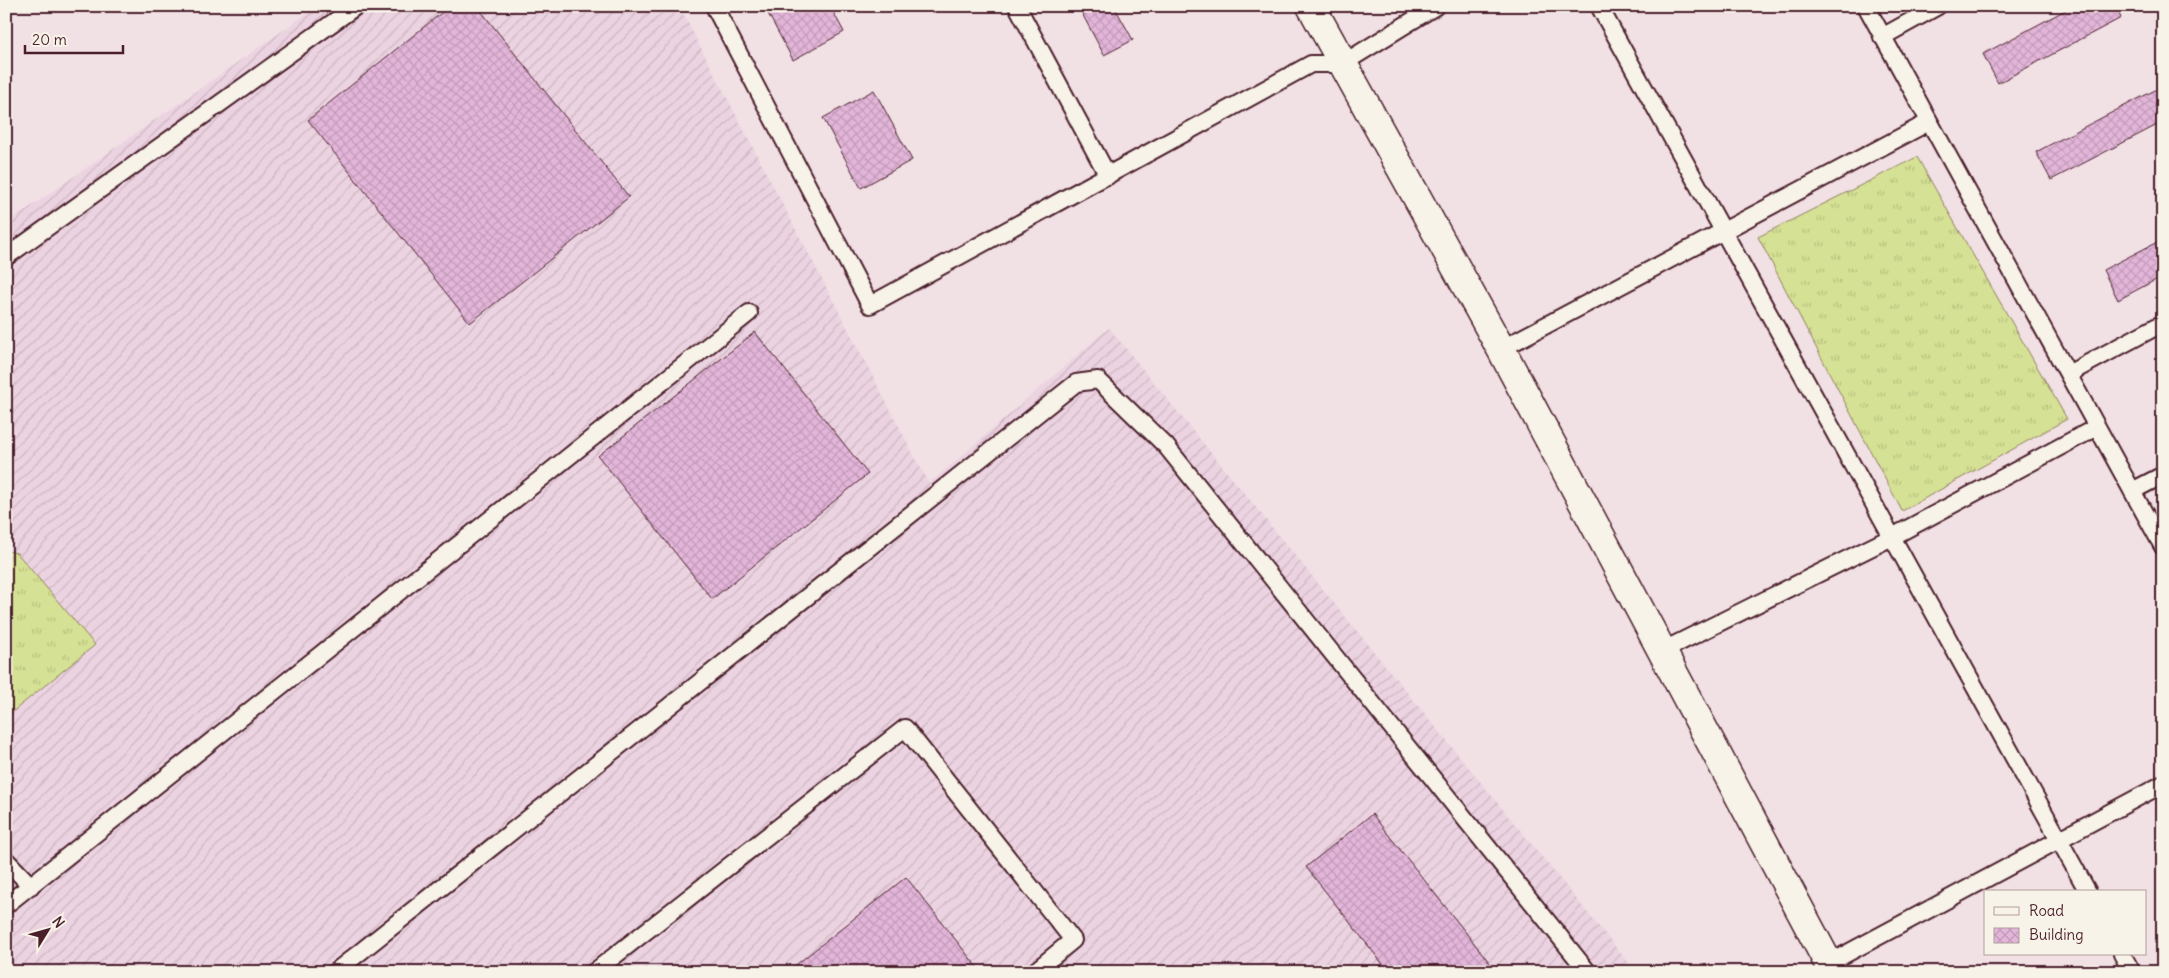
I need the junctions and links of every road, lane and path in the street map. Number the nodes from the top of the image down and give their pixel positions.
1 (356, 6) edge
2 (714, 6) edge
3 (1017, 6) edge
4 (1311, 6) edge
5 (1436, 6) edge
6 (1600, 6) edge
7 (1866, 6) edge
8 (1938, 6) edge
9 (1882, 37) junction
10 (1342, 64) junction
11 (1930, 122) junction
12 (1108, 176) junction
13 (1724, 231) junction
14 (6, 257) edge
15 (749, 313) dead end
16 (2163, 323) edge
17 (1501, 349) junction
18 (2068, 374) junction
19 (2097, 427) junction
20 (2163, 475) edge
21 (2132, 491) junction
22 (1892, 537) junction
23 (2163, 547) edge
24 (1662, 651) junction
25 (2163, 784) edge
26 (2059, 839) junction
27 (6, 860) edge
28 (31, 886) junction
29 (2087, 890) edge
30 (6, 906) edge
31 (2123, 956) edge
32 (1831, 968) edge
33 (335, 972) edge
34 (594, 972) edge
35 (1034, 972) edge
36 (1588, 972) edge
37 (2132, 972) edge

1 - 14 lane
2 - 12 lane
3 - 12 lane
4 - 10 street
5 - 10 lane
6 - 13 lane
7 - 9 lane
8 - 9 lane
9 - 11 lane
10 - 12 lane
10 - 17 street
11 - 13 lane
11 - 18 lane
13 - 17 lane
13 - 22 lane
15 - 28 lane
16 - 18 lane
17 - 24 street
18 - 19 lane
19 - 21 lane
19 - 22 lane
20 - 21 lane
21 - 23 lane
22 - 24 lane
22 - 26 lane
24 - 32 street
25 - 26 lane
26 - 29 lane
26 - 32 lane
27 - 28 lane
28 - 30 lane
31 - 37 lane
33 - 36 lane
34 - 35 lane

